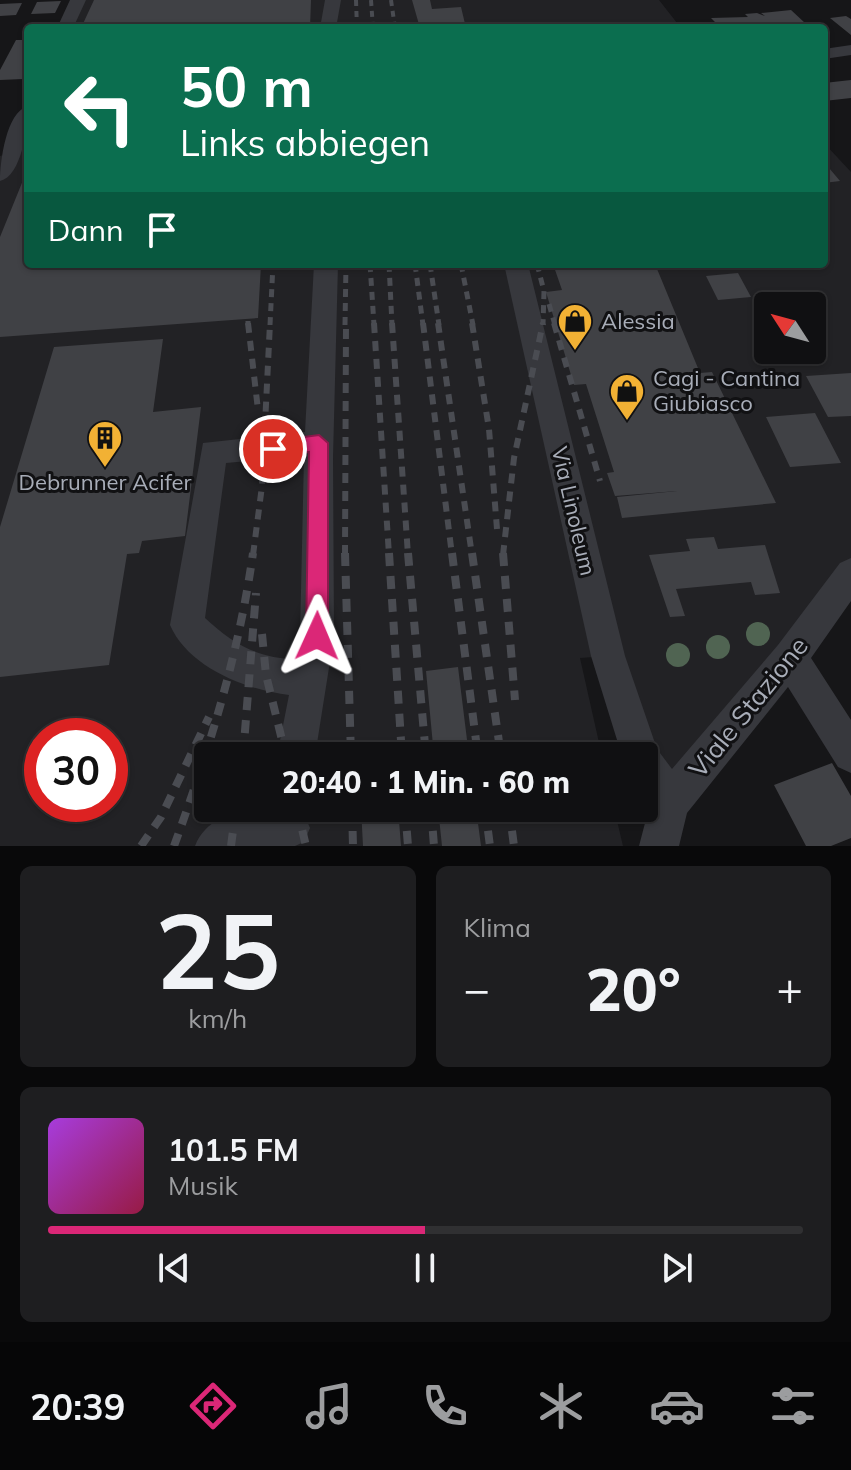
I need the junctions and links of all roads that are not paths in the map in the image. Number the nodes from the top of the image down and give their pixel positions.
1 (78, 0) edge
2 (333, 0) edge
3 (67, 24) edge
4 (329, 24) edge
5 (851, 50) edge
6 (828, 53) edge
7 (24, 123) edge
8 (13, 153) edge
9 (0, 175) edge
10 (326, 268) edge
11 (517, 268) edge
12 (319, 443) junction
13 (851, 574) edge
14 (790, 657) junction
15 (309, 677) junction
16 (298, 742) edge
17 (636, 742) edge
18 (851, 754) edge
19 (658, 782) edge
20 (671, 801) junction
21 (290, 827) edge
22 (215, 846) edge
23 (659, 846) edge

1 - 3 street
2 - 4 street
5 - 6 street
7 - 8 street
8 - 9 street
10 - 12 street
11 - 17 street, Via Linoleum
12 - 15 street
12 - 15 street
13 - 14 street, Viale Stazione
14 - 18 street
14 - 20 street, Viale Stazione
15 - 16 street
19 - 20 street
20 - 23 street, Viale Stazione
21 - 22 street

